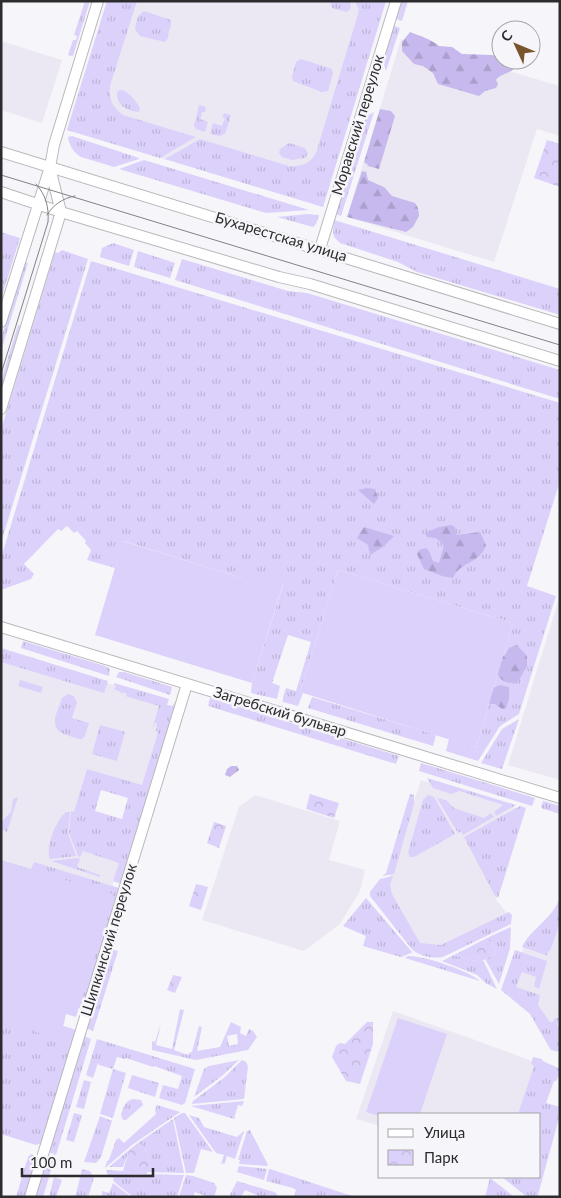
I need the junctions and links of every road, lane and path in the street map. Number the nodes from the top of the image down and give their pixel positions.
1 (98, 1) edge
2 (396, 1) edge
3 (1, 152) edge
4 (50, 167) junction
5 (1, 192) edge
6 (38, 204) junction
7 (61, 212) junction
8 (320, 249) junction
9 (1, 322) edge
10 (560, 324) edge
11 (560, 361) edge
12 (1, 409) edge
13 (1, 627) edge
14 (187, 684) junction
15 (560, 798) edge
16 (30, 1197) edge

1 - 4 street
2 - 8 street, Моравский переулок
3 - 4 street, Бухарестская улица
4 - 6 street
4 - 7 street
4 - 8 street, Бухарестская улица
5 - 6 street
6 - 7 street
6 - 9 street
7 - 11 street
7 - 12 street
8 - 10 street, Бухарестская улица
13 - 14 street, Загребский бульвар
14 - 15 street, Загребский бульвар
14 - 16 street, Шипкинский переулок

